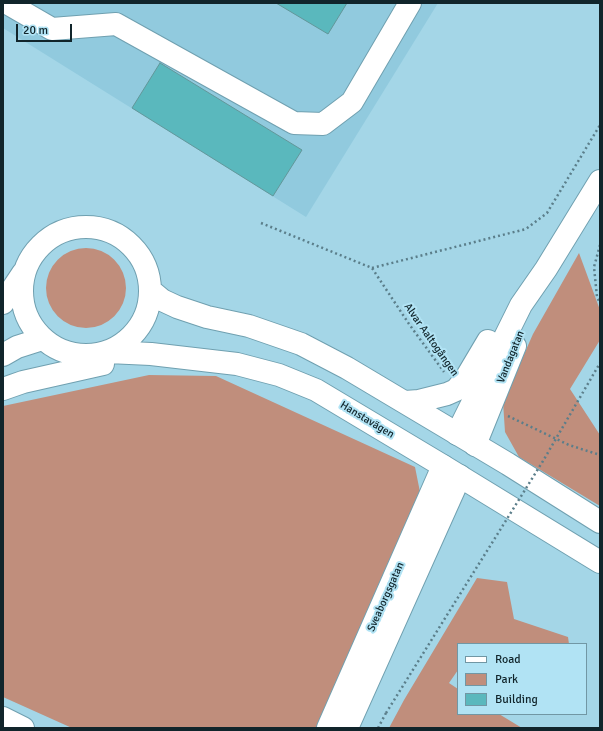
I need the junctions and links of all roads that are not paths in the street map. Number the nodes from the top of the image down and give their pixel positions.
1 (7, 3) edge
2 (410, 3) edge
3 (600, 181) edge
4 (26, 267) junction
5 (546, 269) junction
6 (150, 290) junction
7 (3, 303) edge
8 (521, 305) junction
9 (42, 339) junction
10 (108, 352) junction
11 (151, 354) junction
12 (3, 355) edge
13 (3, 389) edge
14 (405, 402) junction
15 (466, 440) junction
16 (452, 471) junction
17 (600, 522) edge
18 (600, 562) edge
19 (3, 718) edge
20 (23, 728) edge
21 (328, 728) edge
22 (347, 728) edge

1 - 2 main road
3 - 5 main road, Vandagatan
4 - 6 main road
4 - 7 main road
4 - 9 main road
5 - 8 main road, Vandagatan
5 - 15 main road, Vandagatan
6 - 10 main road
6 - 14 main road
8 - 14 main road, Vandagatan
8 - 15 main road, Vandagatan
9 - 10 main road
9 - 12 main road
10 - 11 main road, Hanstavägen
11 - 13 main road
11 - 16 main road, Hanstavägen
14 - 15 main road
15 - 16 main road
15 - 17 main road
16 - 18 main road, Hanstavägen
16 - 21 main road, Sveaborgsgatan
16 - 22 main road, Sveaborgsgatan
19 - 20 main road

